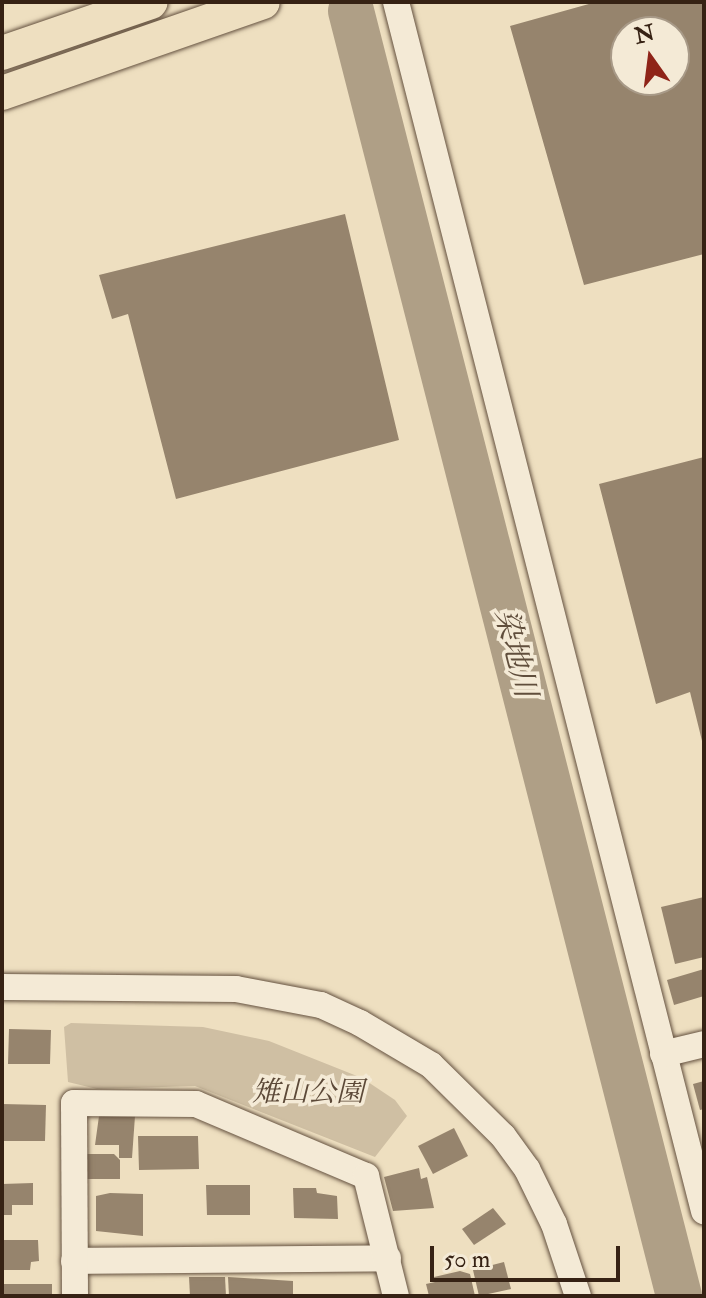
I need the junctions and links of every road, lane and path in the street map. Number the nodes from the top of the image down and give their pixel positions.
1 (151, 2) edge
2 (263, 2) edge
3 (396, 2) edge
4 (2, 53) edge
5 (2, 93) edge
6 (2, 987) edge
7 (704, 1044) edge
8 (663, 1054) junction
9 (703, 1199) edge
10 (388, 1258) junction
11 (74, 1261) junction
12 (75, 1296) edge
13 (396, 1296) edge
14 (578, 1296) edge

1 - 4 main road
2 - 5 main road
3 - 8 street
6 - 14 street
7 - 8 street
8 - 9 street
10 - 11 street
10 - 11 street
10 - 13 street
11 - 12 street

